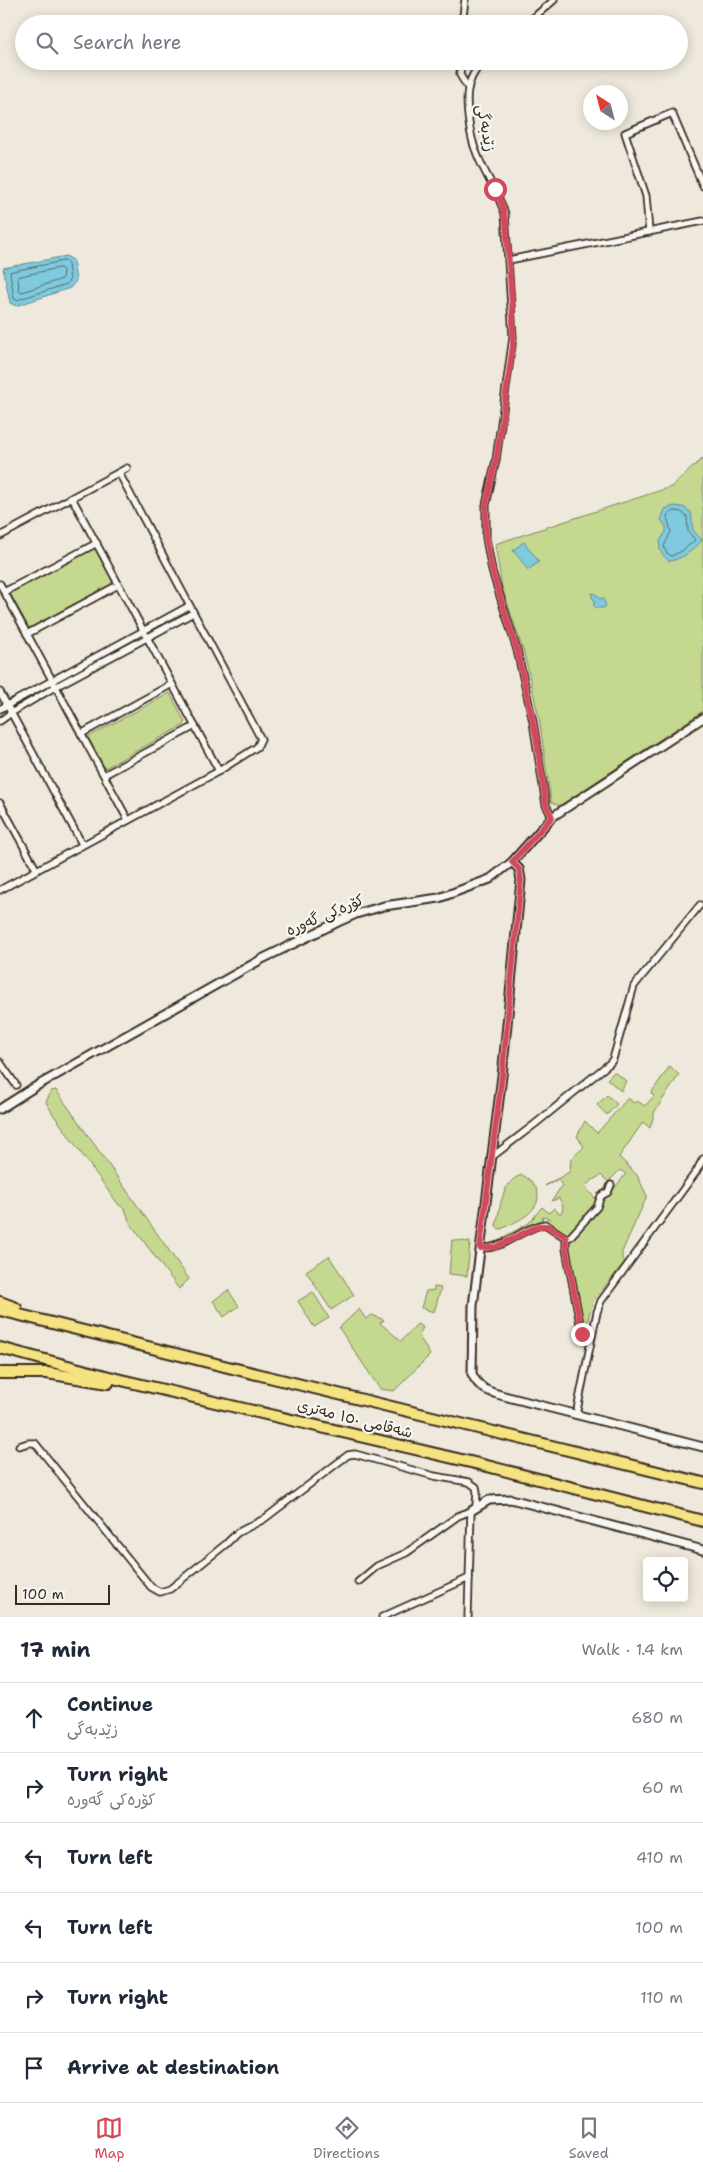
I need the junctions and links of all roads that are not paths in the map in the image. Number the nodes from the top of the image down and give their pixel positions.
1 (465, 0) edge
2 (554, 0) edge
3 (463, 15) edge
4 (536, 15) edge
5 (460, 70) edge
6 (476, 70) edge
7 (468, 88) junction
8 (703, 186) edge
9 (703, 221) edge
10 (649, 232) junction
11 (508, 260) junction
12 (127, 468) dead end
13 (118, 473) junction
14 (72, 498) junction
15 (0, 536) edge
16 (97, 543) junction
17 (0, 584) edge
18 (118, 585) junction
19 (4, 592) junction
20 (189, 606) junction
21 (192, 613) junction
22 (143, 632) junction
23 (27, 634) junction
24 (147, 638) junction
25 (52, 680) junction
26 (172, 684) junction
27 (56, 687) junction
28 (0, 692) edge
29 (6, 705) junction
30 (0, 709) edge
31 (10, 712) junction
32 (703, 718) edge
33 (0, 721) edge
34 (195, 726) junction
35 (81, 734) junction
36 (219, 771) junction
37 (104, 775) junction
38 (0, 803) edge
39 (552, 817) junction
40 (128, 820) junction
41 (82, 844) junction
42 (512, 862) junction
43 (36, 869) junction
44 (0, 890) edge
45 (700, 905) dead end
46 (0, 1063) edge
47 (16, 1085) dead end
48 (0, 1109) edge
49 (493, 1156) junction
50 (703, 1159) edge
51 (611, 1185) dead end
52 (566, 1238) junction
53 (480, 1248) junction
54 (0, 1302) edge
55 (0, 1310) edge
56 (46, 1321) junction
57 (582, 1334) dead end
58 (0, 1348) edge
59 (0, 1373) edge
60 (196, 1396) junction
61 (576, 1415) junction
62 (19, 1446) dead end
63 (703, 1447) edge
64 (703, 1483) edge
65 (474, 1509) junction
66 (703, 1521) edge
67 (703, 1550) edge
68 (469, 1578) junction
69 (358, 1582) dead end
70 (382, 1617) edge
71 (468, 1617) edge

1 - 3 street
2 - 4 street
5 - 7 street
6 - 7 street, زێدبەگی
7 - 11 street, زێدبەگی
8 - 10 street
9 - 10 street
10 - 11 street
11 - 39 street, زێدبەگی
12 - 13 street
13 - 14 street
13 - 20 street
14 - 15 street
14 - 16 street
16 - 18 street
16 - 19 street
17 - 19 street
18 - 22 street
18 - 23 street
19 - 23 street
20 - 21 street
20 - 22 street
21 - 24 street
21 - 36 street
22 - 24 street
22 - 25 street
23 - 25 street
24 - 26 street
24 - 27 street
25 - 27 street
25 - 29 street
26 - 34 street
26 - 35 street
27 - 31 street
27 - 35 street
28 - 29 street
29 - 30 street
29 - 31 street
31 - 33 street
31 - 41 street
32 - 39 street, کۆرەکی گەورە
34 - 36 street
34 - 37 street
35 - 37 street
36 - 40 street
37 - 40 street
38 - 43 street
39 - 42 street, کۆرەکی گەورە
40 - 41 street
41 - 43 street
42 - 48 street, کۆرەکی گەورە
42 - 49 street
43 - 44 street
45 - 49 street
46 - 47 street
49 - 53 street
50 - 61 street
51 - 52 street
52 - 53 street
52 - 57 street
53 - 61 street
54 - 56 highway
55 - 56 highway, شەقامی ١٥٠ مەتری
56 - 64 highway, شەقامی ١٥٠ مەتری
58 - 60 highway, شەقامی ١٥٠ مەتری
59 - 60 highway
60 - 66 highway, شەقامی ١٥٠ مەتری
61 - 63 street
62 - 65 street
65 - 67 street
65 - 68 street
65 - 69 street
68 - 70 street
68 - 71 street

